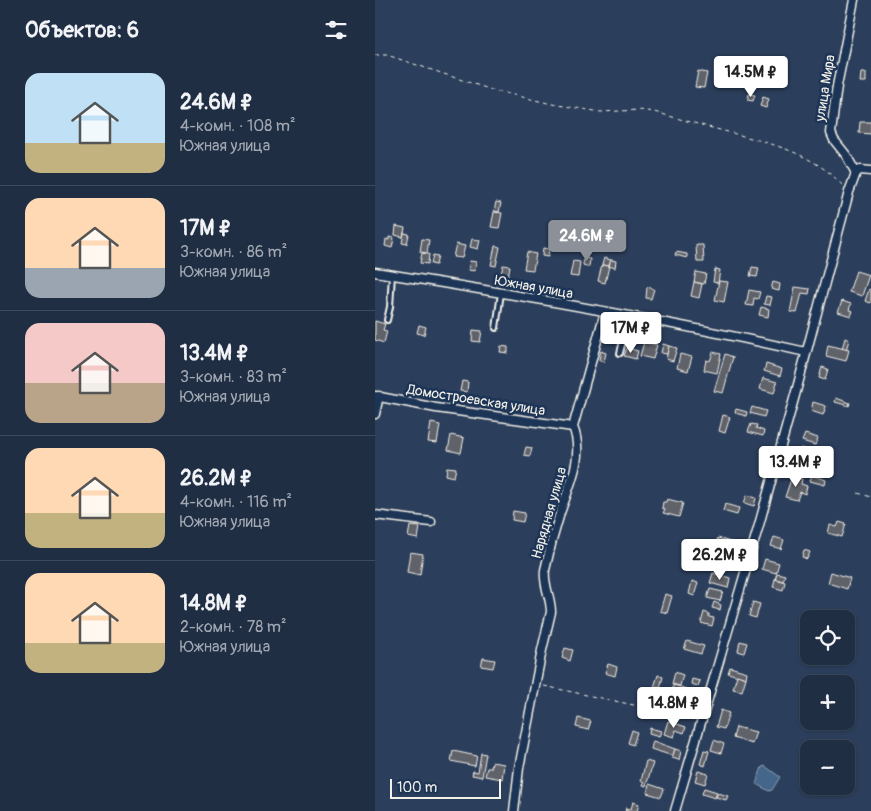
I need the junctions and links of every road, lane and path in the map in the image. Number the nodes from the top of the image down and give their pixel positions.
1 (854, 0) edge
2 (375, 55) edge
3 (871, 171) edge
4 (856, 173) junction
5 (849, 192) junction
6 (375, 272) edge
7 (392, 275) junction
8 (501, 293) junction
9 (605, 312) junction
10 (629, 317) junction
11 (387, 320) dead end
12 (496, 328) dead end
13 (806, 352) junction
14 (620, 353) dead end
15 (377, 396) edge
16 (375, 414) edge
17 (573, 427) junction
18 (858, 493) dead end
19 (871, 497) edge
20 (375, 515) edge
21 (431, 522) dead end
22 (535, 685) junction
23 (701, 722) junction
24 (513, 811) edge
25 (675, 811) edge

1 - 4 street, улица Мира
2 - 5 path
3 - 4 street
4 - 5 street
5 - 13 street
6 - 7 street, Южная улица
7 - 8 street, Южная улица
7 - 11 lane
8 - 9 street, Южная улица
8 - 12 lane
9 - 10 street, Южная улица
9 - 17 street, Нарядная улица
10 - 13 street, Южная улица
10 - 14 lane
13 - 23 street
15 - 16 street
15 - 17 street, Домостроевская улица
17 - 22 street, Нарядная улица
18 - 19 path
20 - 21 street
22 - 23 path
22 - 24 street, Нарядная улица
23 - 25 street

